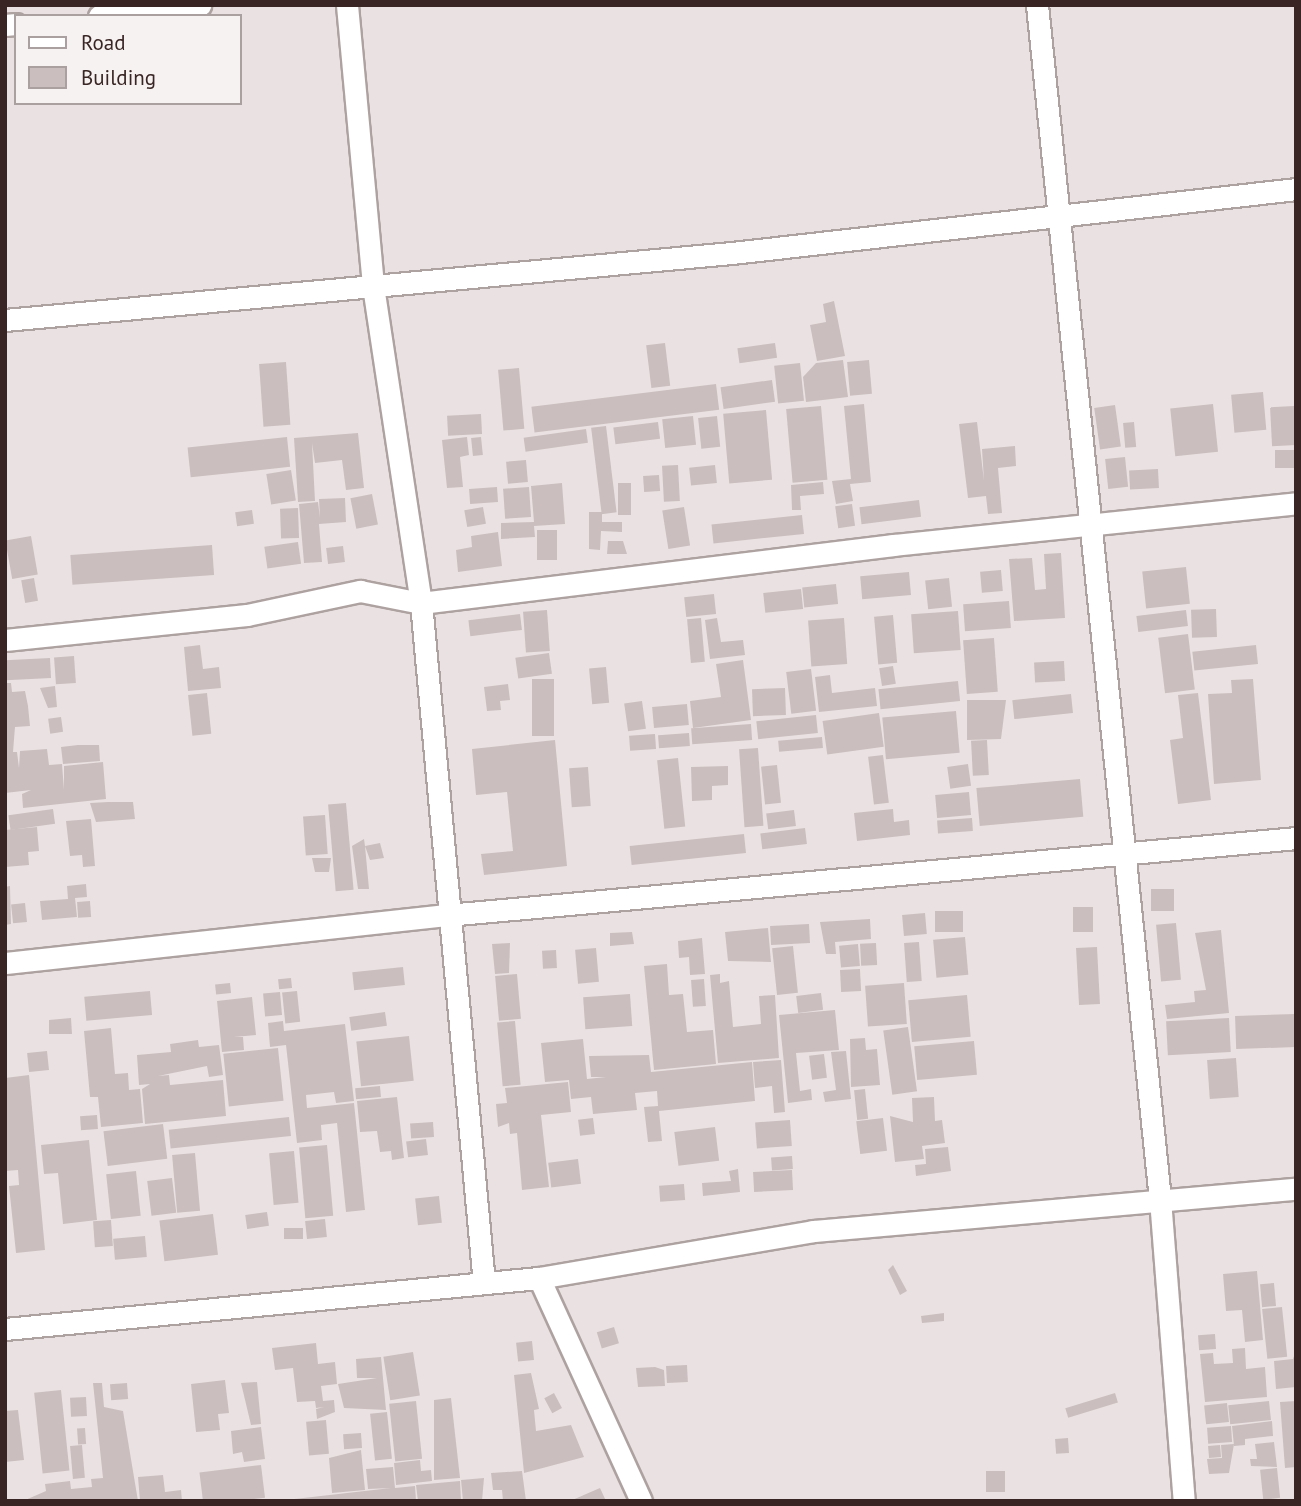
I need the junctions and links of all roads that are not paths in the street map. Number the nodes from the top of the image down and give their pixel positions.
1 (200, 5) edge
2 (347, 5) edge
3 (1037, 5) edge
4 (117, 14) edge
5 (1296, 189) edge
6 (1058, 216) junction
7 (373, 286) junction
8 (5, 320) edge
9 (1296, 503) edge
10 (1092, 523) junction
11 (421, 603) junction
12 (5, 640) edge
13 (1296, 838) edge
14 (1125, 856) junction
15 (447, 915) junction
16 (5, 963) edge
17 (1296, 1189) edge
18 (1160, 1199) junction
19 (539, 1278) junction
20 (484, 1283) junction
21 (5, 1329) edge
22 (641, 1501) edge
23 (1184, 1501) edge

1 - 4 street
2 - 7 street
3 - 6 street
5 - 6 street
6 - 7 street
6 - 10 street
7 - 8 street
7 - 11 street
9 - 10 street
10 - 11 street
10 - 14 street
11 - 12 street
11 - 15 street
13 - 14 street
14 - 15 street
14 - 18 street
15 - 16 street
15 - 20 street
17 - 18 street
18 - 19 street
18 - 23 street
19 - 20 street
19 - 22 street
20 - 21 street

